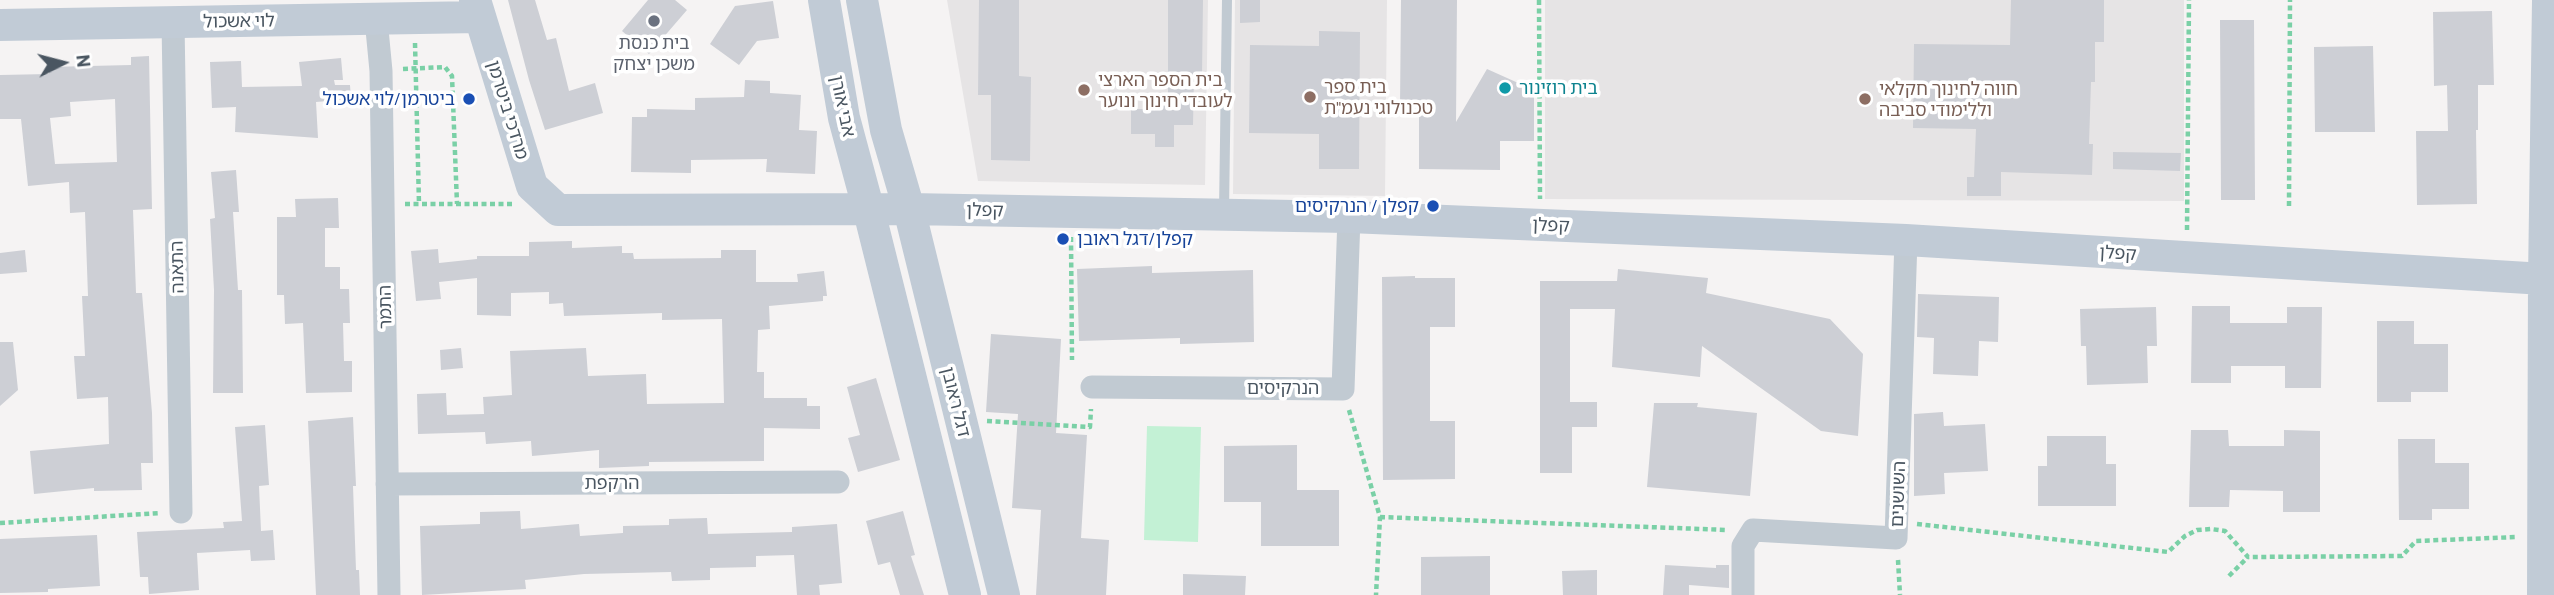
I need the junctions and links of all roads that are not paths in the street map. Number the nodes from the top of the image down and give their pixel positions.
1 (824, 0) edge
2 (862, 0) edge
3 (1227, 0) edge
4 (2548, 0) edge
5 (477, 9) edge
6 (376, 19) junction
7 (173, 22) junction
8 (0, 25) edge
9 (550, 203) joint
10 (909, 209) junction
11 (869, 211) junction
12 (1224, 214) junction
13 (1349, 216) junction
14 (1906, 240) junction
15 (2551, 281) edge
16 (1092, 387) dead end
17 (838, 482) dead end
18 (387, 484) junction
19 (181, 512) road end
20 (389, 595) edge
21 (965, 595) edge
22 (1004, 595) edge
23 (1743, 595) edge
24 (2543, 595) edge

1 - 11 street, אבי אורן
2 - 10 street
3 - 12 lane
4 - 15 street
5 - 6 street, לוי אשכול
5 - 9 street, מרדכי ביטרמן
6 - 7 street, לוי אשכול
6 - 18 street, התמר
7 - 8 street, לוי אשכול
7 - 19 street, התאנה
9 - 11 street, קפלן
10 - 11 street, קפלן
10 - 12 street, קפלן
10 - 22 street, דגל ראובן
11 - 21 street
12 - 13 street, קפלן
13 - 14 street, קפלן
13 - 16 street, הנרקיסים
14 - 15 street, קפלן
14 - 23 street, השושנים
15 - 24 street
17 - 18 street, הרקפת
18 - 20 street, התמר

